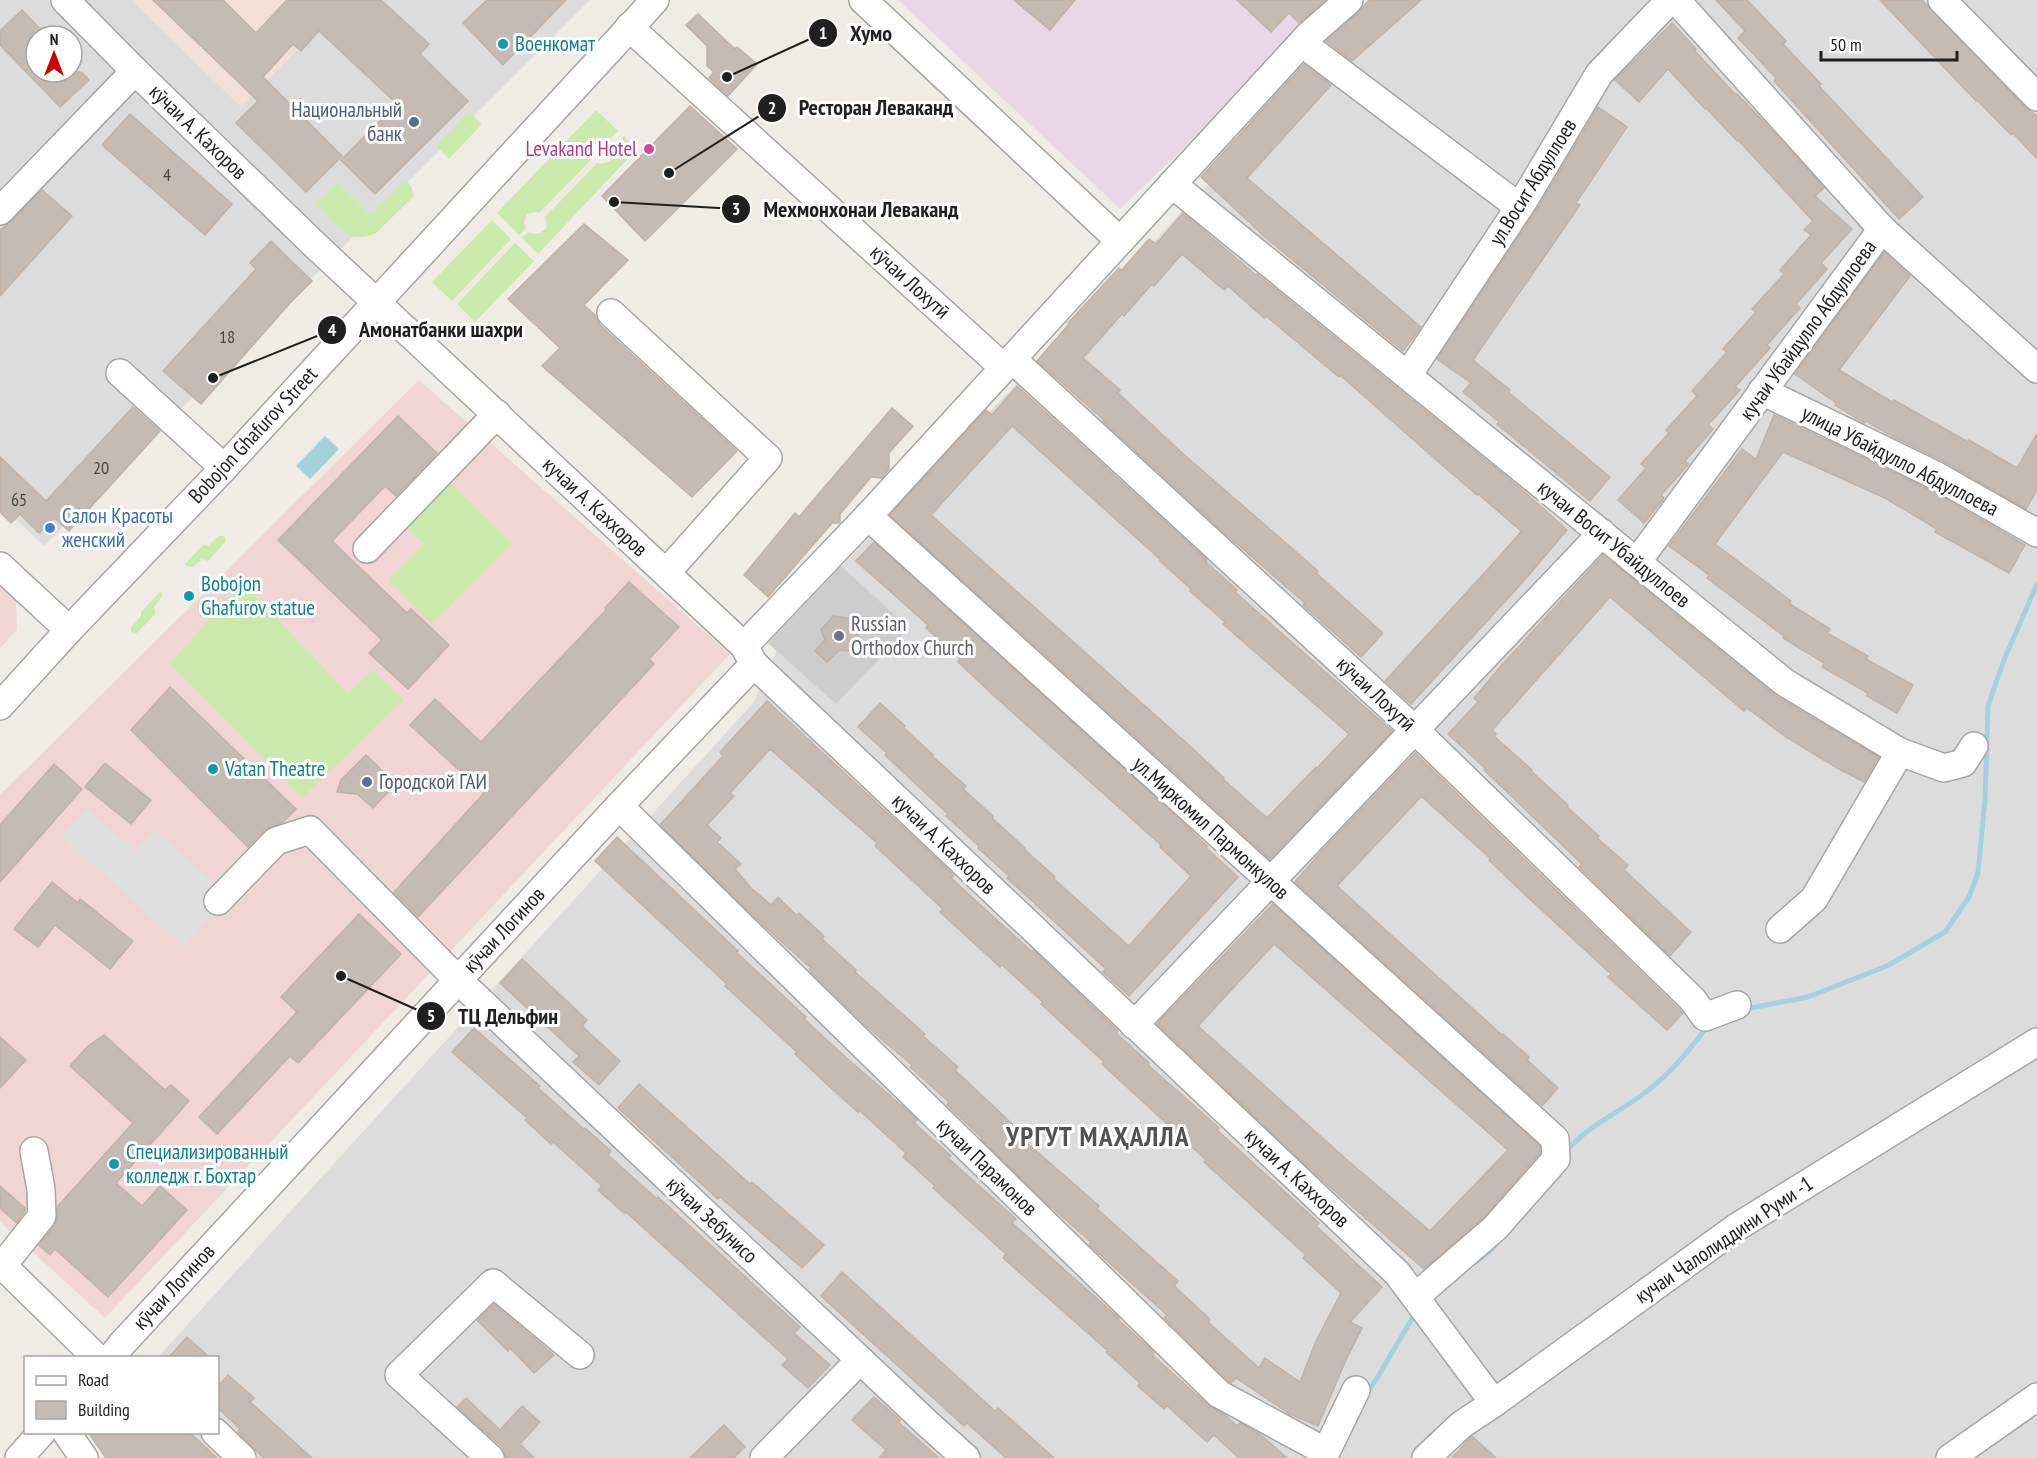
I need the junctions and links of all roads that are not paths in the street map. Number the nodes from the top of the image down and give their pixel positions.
1 (65, 0) edge
2 (655, 0) edge
3 (863, 0) edge
4 (1349, 0) edge
5 (1670, 0) edge
6 (1676, 0) edge
7 (1942, 0) edge
8 (629, 27) junction
9 (1302, 43) junction
10 (135, 71) junction
11 (2037, 98) edge
12 (1172, 184) junction
13 (1519, 207) junction
14 (0, 211) edge
15 (1881, 229) junction
16 (1120, 241) junction
17 (376, 301) junction
18 (611, 313) dead end
19 (1008, 363) junction
20 (2037, 369) edge
21 (120, 373) dead end
22 (1408, 375) junction
23 (1762, 391) junction
24 (497, 414) junction
25 (224, 468) junction
26 (868, 516) junction
27 (1602, 533) junction
28 (2037, 533) edge
29 (367, 549) dead end
30 (1637, 562) junction
31 (0, 566) edge
32 (666, 573) junction
33 (69, 630) junction
34 (749, 655) junction
35 (0, 706) edge
36 (1415, 730) junction
37 (1974, 746) dead end
38 (1900, 752) junction
39 (619, 806) junction
40 (1272, 882) junction
41 (218, 901) dead end
42 (1780, 929) dead end
43 (458, 980) junction
44 (1737, 1005) dead end
45 (1134, 1025) junction
46 (2037, 1042) edge
47 (34, 1151) dead end
48 (1, 1264) edge
49 (1415, 1297) junction
50 (122, 1353) edge
51 (580, 1355) dead end
52 (95, 1356) edge
53 (860, 1360) junction
54 (1356, 1390) dead end
55 (2037, 1396) edge
56 (1494, 1403) junction
57 (40, 1434) edge
58 (67, 1434) edge
59 (217, 1434) edge
60 (19, 1458) edge
61 (84, 1458) edge
62 (242, 1458) edge
63 (490, 1458) edge
64 (764, 1458) edge
65 (966, 1458) edge
66 (1426, 1458) edge
67 (1950, 1458) edge

1 - 10 street
2 - 8 street, Bobojon Ghafurov Street
3 - 16 street
4 - 9 street
5 - 13 street, ул.Восит Абдуллоев
6 - 15 street, кучаи Убайдулло Абдуллоева
7 - 11 street
8 - 17 street, Bobojon Ghafurov Street
8 - 19 street, кӯчаи Лохутӣ
9 - 12 street
9 - 13 street
10 - 14 street, кӯчаи А. Кахоров
10 - 17 street, кӯчаи А. Кахоров
12 - 16 street
12 - 22 street, кучаи Восит Убайдуллоев
13 - 22 street, ул.Восит Абдуллоев
15 - 20 street
15 - 23 street, кучаи Убайдулло Абдуллоева
16 - 19 street, кӯчаи Логинов
17 - 24 street, кучаи А. Каххоров
17 - 25 street, Bobojon Ghafurov Street
18 - 32 street
19 - 26 street, кӯчаи Логинов
19 - 36 street, кӯчаи Лохутӣ
21 - 25 street
22 - 27 street, кучаи Восит Убайдуллоев
23 - 28 street, улица Убайдулло Абдуллоева
23 - 30 street, кучаи Убайдулло Абдуллоева
24 - 29 street
24 - 32 street, кучаи А. Каххоров
25 - 33 street, Bobojon Ghafurov Street
26 - 34 street, кӯчаи Логинов
26 - 40 street, ул.Миркомил Пармонкулов
27 - 30 street, кучаи Восит Убайдуллоев
27 - 36 street
30 - 38 street, кучаи Восит Убайдуллоев
31 - 33 street
32 - 34 street, кучаи А. Каххоров
33 - 35 street, Bobojon Ghafurov Street
34 - 39 street, кӯчаи Логинов
34 - 45 street, кучаи А. Каххоров
36 - 40 street
36 - 44 street, кӯчаи Лохутӣ
37 - 38 street, кучаи Восит Убайдуллоев
38 - 42 street
39 - 43 street, кӯчаи Логинов
39 - 54 street, кучаи Парамонов
40 - 45 street
40 - 49 street, ул.Миркомил Пармонкулов
41 - 43 street, кӯчаи Зебунисо
43 - 50 street, кӯчаи Логинов
43 - 53 street, кӯчаи Зебунисо
45 - 49 street, кучаи А. Каххоров
46 - 56 street, кучаи Ҷалолиддини Руми -1
47 - 48 street
48 - 52 street
49 - 56 street, кучаи А. Каххоров
51 - 63 street
53 - 64 street
53 - 65 street, кӯчаи Зебунисо
55 - 67 street
56 - 66 street, кучаи Ҷалолиддини Руми -1
57 - 60 street
58 - 61 street
59 - 62 street

